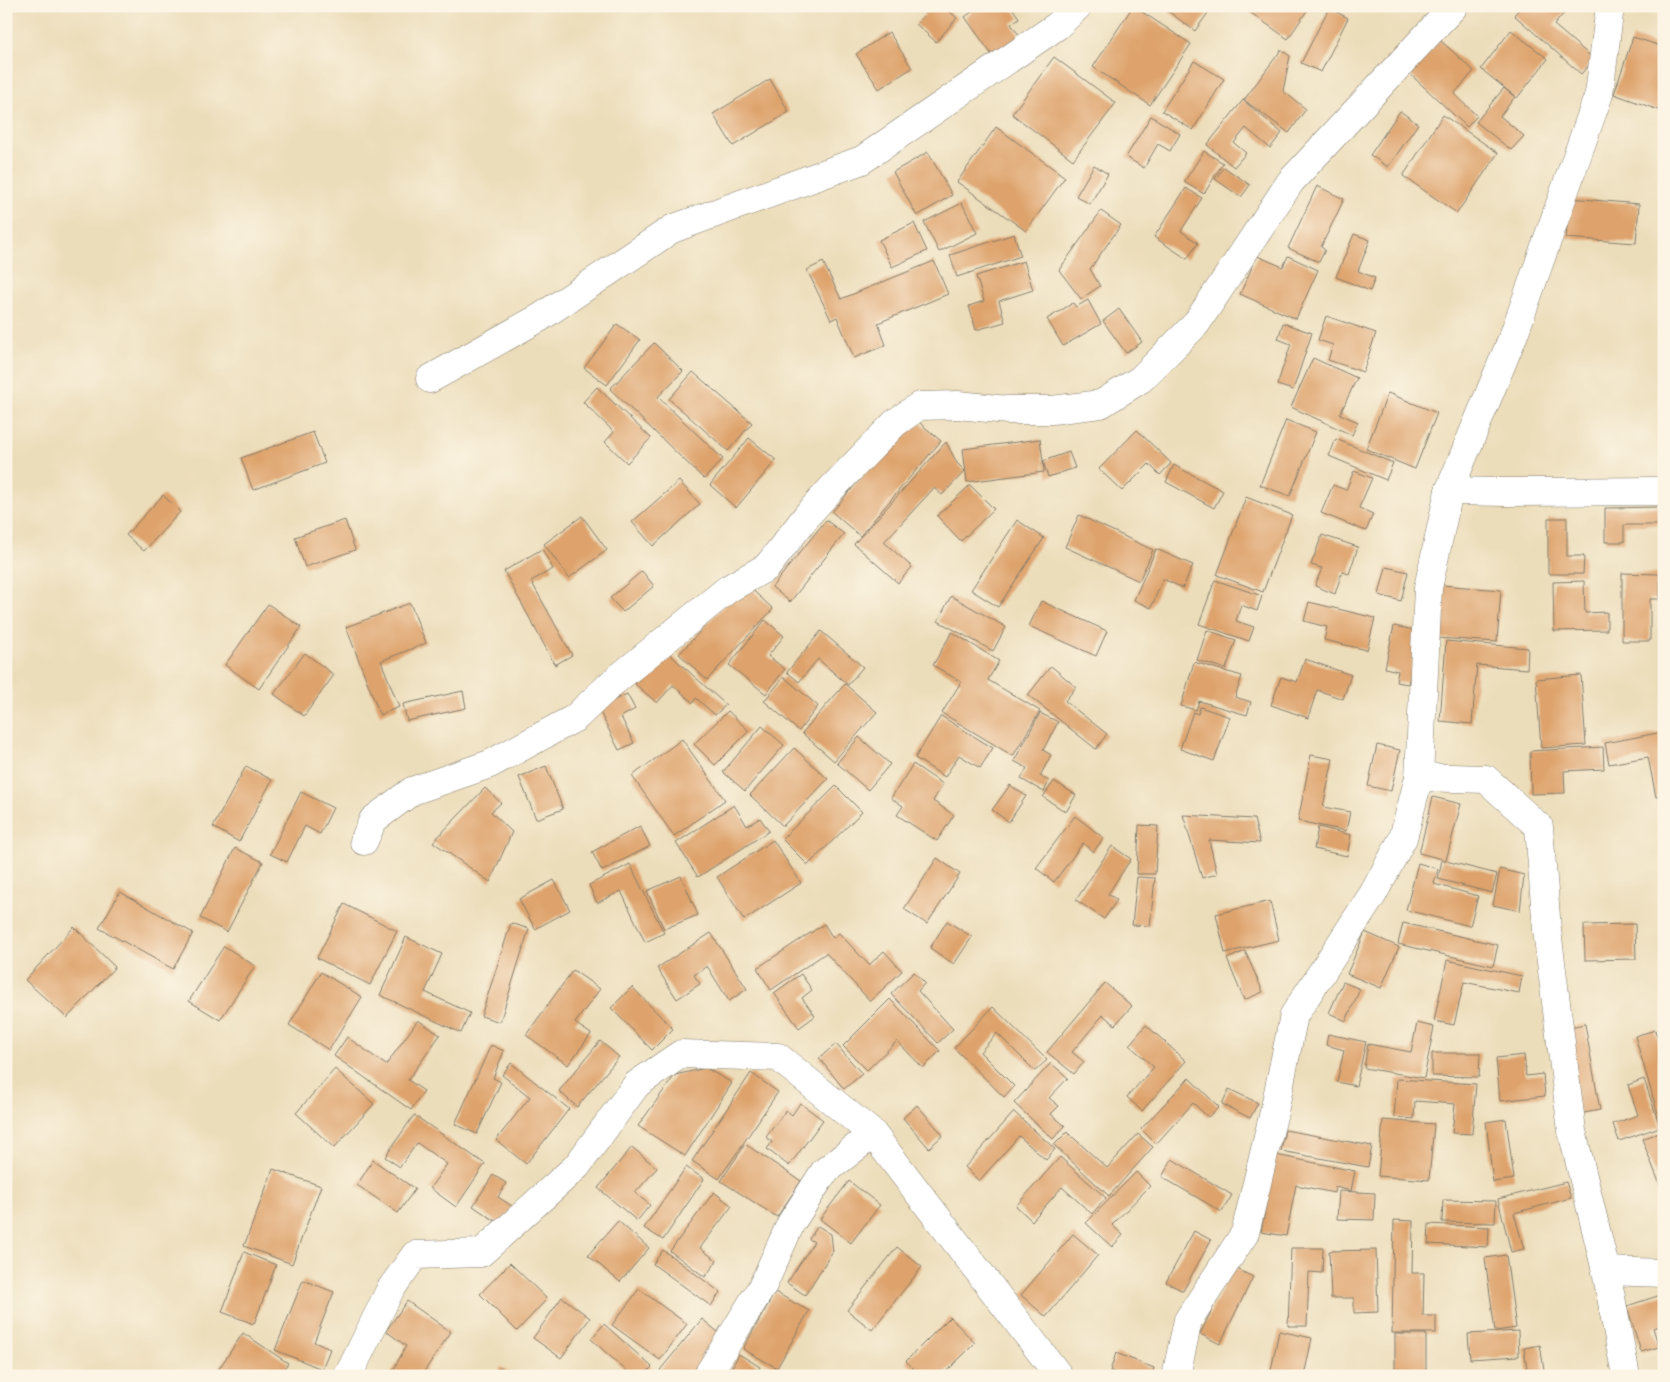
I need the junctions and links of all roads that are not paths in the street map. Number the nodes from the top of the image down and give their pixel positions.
1 (1078, 6) edge
2 (1454, 6) edge
3 (1610, 6) edge
4 (430, 379) dead end
5 (1449, 491) junction
6 (1664, 491) edge
7 (1419, 777) junction
8 (364, 840) dead end
9 (873, 1134) junction
10 (1606, 1271) junction
11 (1664, 1274) edge
12 (348, 1376) edge
13 (707, 1376) edge
14 (1059, 1376) edge
15 (1176, 1376) edge
16 (1626, 1376) edge

1 - 4 street
2 - 8 street
3 - 5 street
5 - 6 street
5 - 7 street
7 - 10 street
7 - 15 street
9 - 12 street
9 - 13 street
9 - 14 street
10 - 11 street
10 - 16 street

